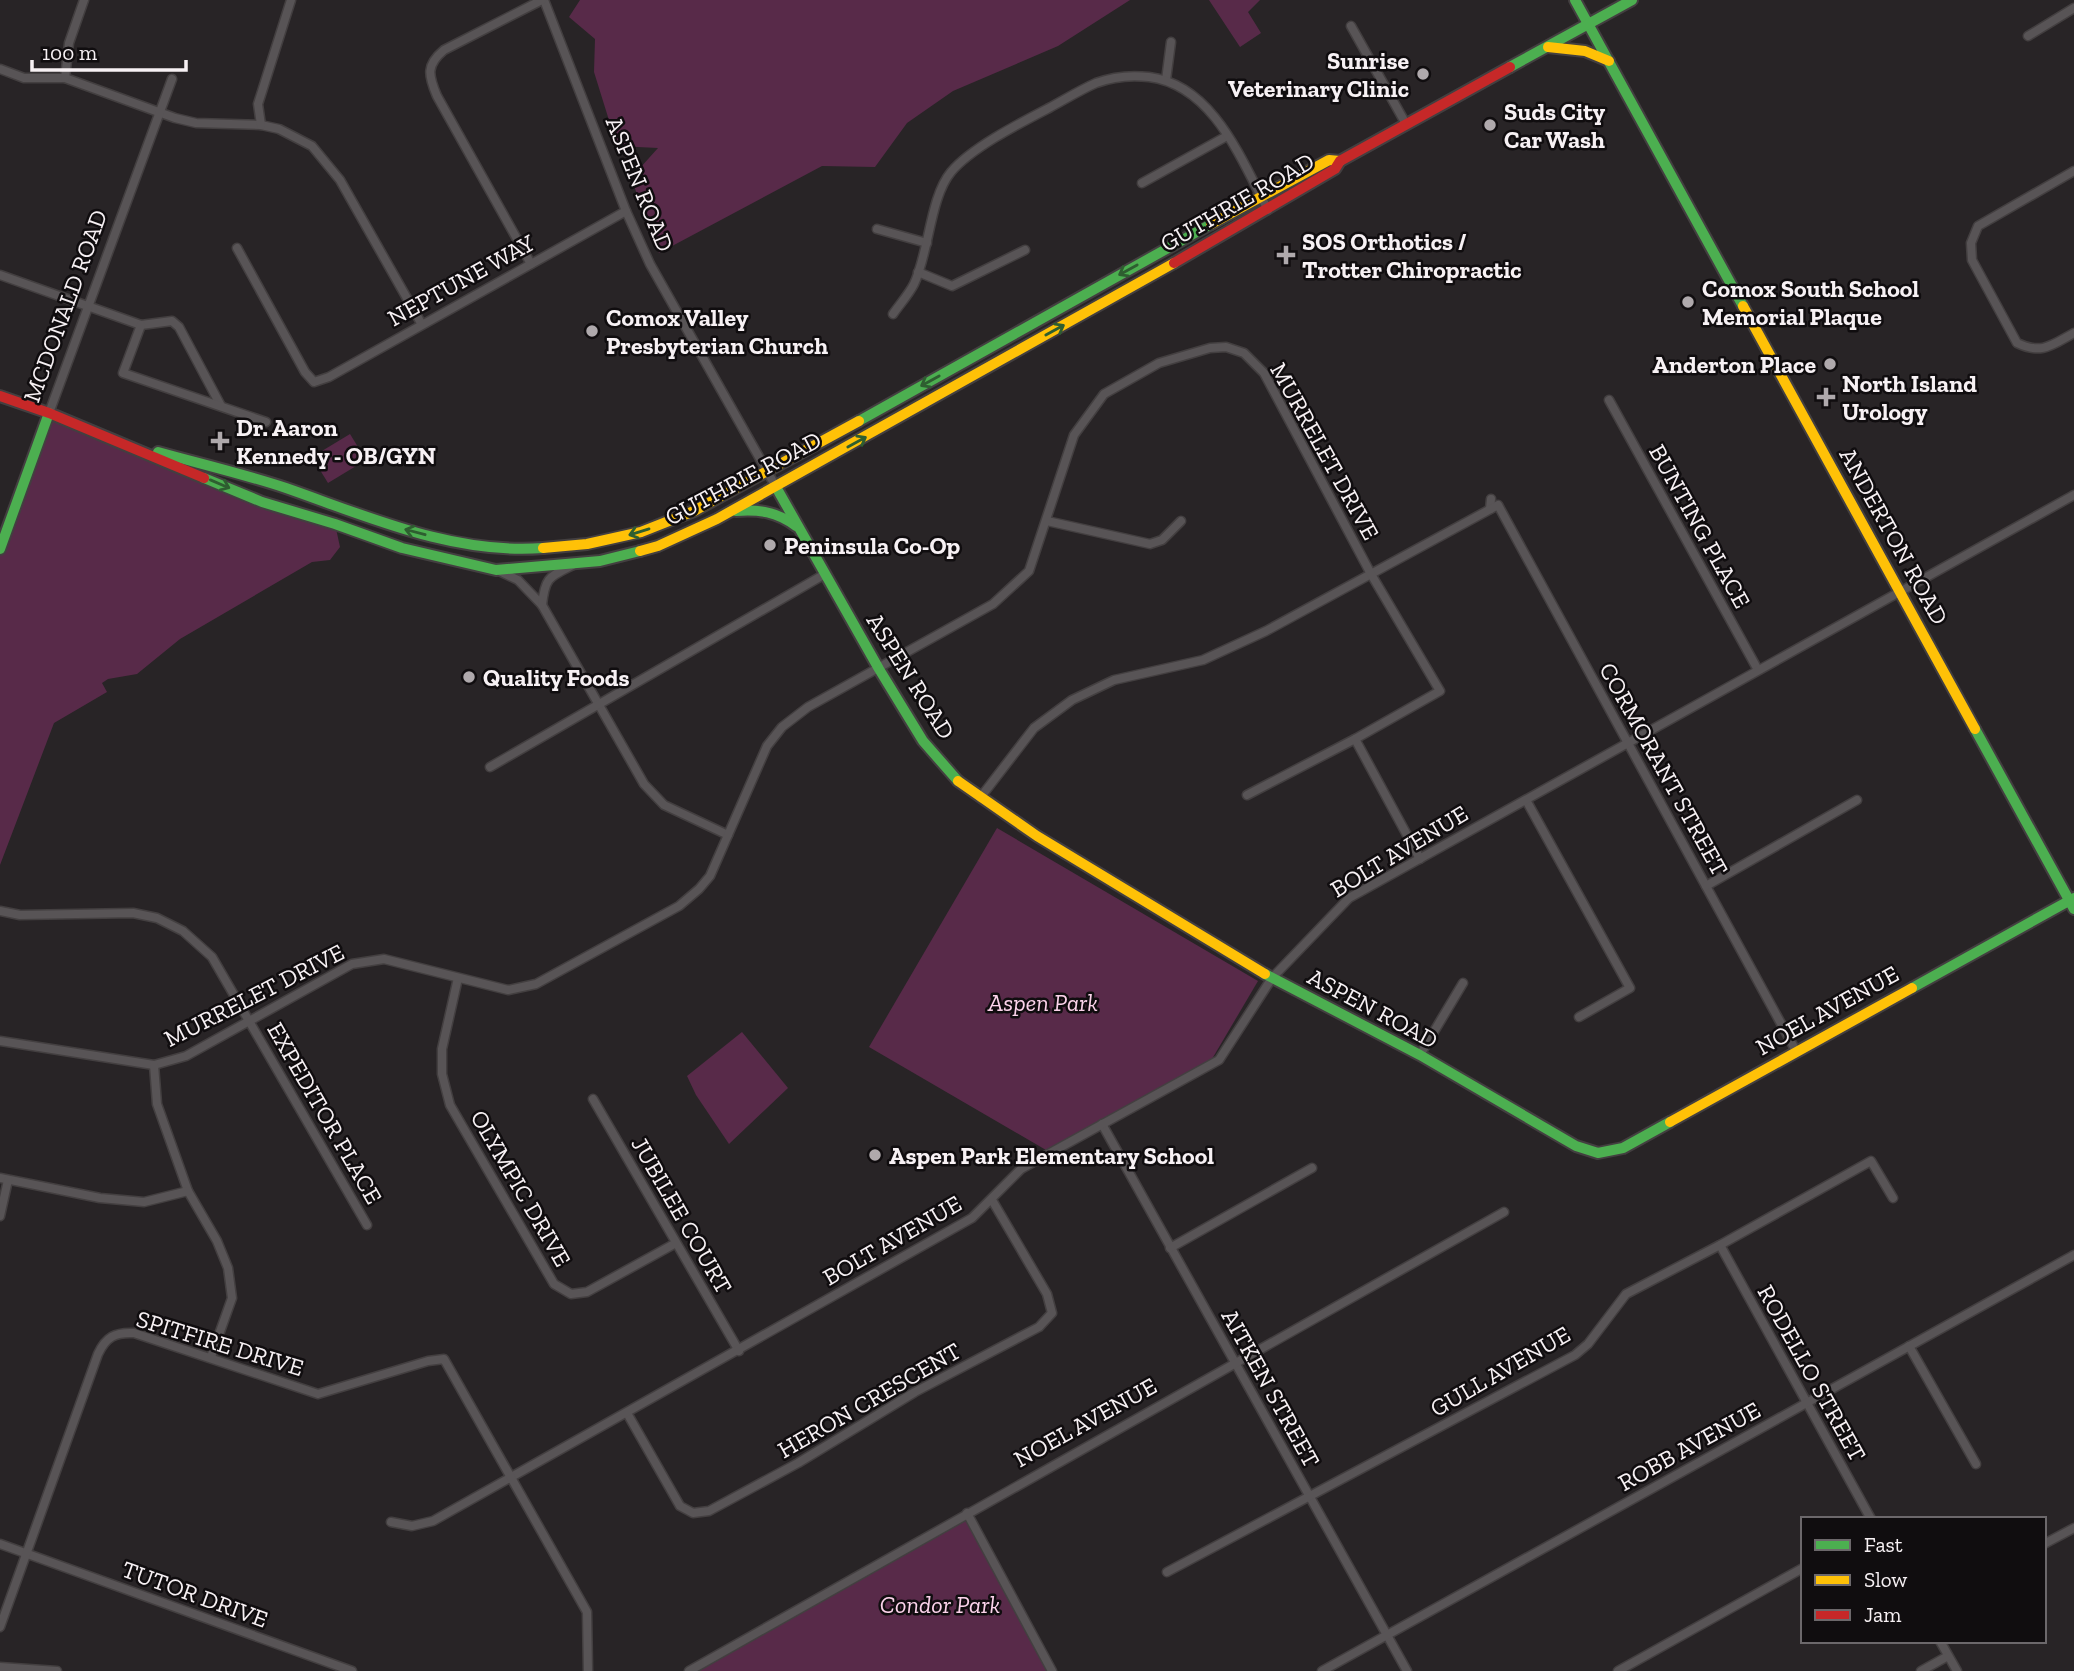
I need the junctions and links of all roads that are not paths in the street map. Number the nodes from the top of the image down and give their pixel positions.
1 (84, 0) edge
2 (291, 0) edge
3 (543, 0) edge
4 (1575, 0) edge
5 (1632, 0) edge
6 (2074, 8) edge
7 (1588, 24) junction
8 (1351, 26) dead end
9 (2028, 36) dead end
10 (1171, 42) dead end
11 (1548, 47) junction
12 (1609, 61) junction
13 (0, 69) edge
14 (65, 78) junction
15 (172, 79) dead end
16 (1166, 79) junction
17 (159, 111) junction
18 (1406, 124) junction
19 (261, 125) junction
20 (1227, 136) junction
21 (1340, 162) junction
22 (2074, 171) edge
23 (1142, 183) dead end
24 (1261, 196) junction
25 (1268, 210) junction
26 (626, 211) junction
27 (877, 229) dead end
28 (927, 243) junction
29 (237, 247) dead end
30 (1025, 250) dead end
31 (531, 264) junction
32 (918, 272) junction
33 (0, 275) edge
34 (87, 305) junction
35 (893, 314) dead end
36 (421, 323) junction
37 (141, 325) junction
38 (2074, 333) edge
39 (0, 396) edge
40 (1609, 400) dead end
41 (221, 406) junction
42 (48, 413) junction
43 (266, 422) dead end
44 (112, 439) junction
45 (767, 472) junction
46 (776, 487) junction
47 (2074, 495) edge
48 (1491, 499) dead end
49 (1494, 507) junction
50 (730, 512) junction
51 (1047, 521) junction
52 (1181, 521) dead end
53 (801, 530) junction
54 (0, 549) edge
55 (577, 563) junction
56 (496, 570) junction
57 (1371, 573) junction
58 (825, 574) junction
59 (1900, 591) junction
60 (542, 605) junction
61 (879, 669) junction
62 (1758, 670) junction
63 (598, 705) junction
64 (1355, 739) junction
65 (1628, 743) junction
66 (490, 767) dead end
67 (1247, 795) dead end
68 (981, 798) junction
69 (1526, 800) junction
70 (1857, 800) dead end
71 (728, 835) junction
72 (1420, 859) junction
73 (1706, 886) junction
74 (2073, 902) edge
75 (0, 911) edge
76 (458, 978) junction
77 (1272, 978) junction
78 (1463, 983) dead end
79 (1579, 1017) dead end
80 (250, 1021) junction
81 (0, 1041) edge
82 (1796, 1051) junction
83 (1420, 1055) junction
84 (154, 1065) junction
85 (593, 1099) dead end
86 (1102, 1124) junction
87 (1598, 1153) joint
88 (1312, 1168) dead end
89 (4, 1179) edge
90 (188, 1191) junction
91 (1893, 1198) dead end
92 (992, 1200) junction
93 (1504, 1212) dead end
94 (0, 1216) edge
95 (367, 1225) dead end
96 (676, 1244) junction
97 (1720, 1245) junction
98 (1170, 1248) junction
99 (2074, 1255) edge
100 (1909, 1346) junction
101 (739, 1350) junction
102 (211, 1357) junction
103 (1235, 1362) junction
104 (1807, 1403) junction
105 (627, 1413) junction
106 (1976, 1464) dead end
107 (512, 1478) junction
108 (1309, 1498) junction
109 (967, 1513) junction
110 (1870, 1517) edge
111 (391, 1522) dead end
112 (2074, 1528) edge
113 (2046, 1543) edge
114 (0, 1544) edge
115 (26, 1553) junction
116 (1801, 1569) edge
117 (1167, 1572) dead end
118 (0, 1627) edge
119 (1387, 1634) junction
120 (1941, 1643) edge
121 (1948, 1656) junction
122 (0, 1667) edge
123 (57, 1671) edge
124 (352, 1671) edge
125 (588, 1671) edge
126 (689, 1671) edge
127 (1052, 1671) edge
128 (1322, 1671) edge
129 (1407, 1671) edge
130 (1618, 1671) edge
131 (1922, 1671) edge
132 (1956, 1671) edge

1 - 14 street
2 - 19 street
3 - 26 street, ASPEN ROAD
3 - 31 street
4 - 7 main road, ANDERTON ROAD
5 - 7 main road, GUTHRIE ROAD
6 - 9 street
7 - 11 main road, GUTHRIE ROAD
7 - 12 main road, ANDERTON ROAD
8 - 18 street
10 - 16 street
11 - 12 main road
11 - 18 main road, GUTHRIE ROAD
12 - 59 main road, ANDERTON ROAD
13 - 14 street
14 - 17 street
15 - 17 street, MCDONALD ROAD
16 - 20 street
16 - 28 street
17 - 19 street
17 - 34 street, MCDONALD ROAD
18 - 21 main road, GUTHRIE ROAD
19 - 36 street
20 - 23 street
20 - 24 street
21 - 24 main road, GUTHRIE ROAD
21 - 25 main road, GUTHRIE ROAD
22 - 38 street
24 - 25 street
24 -> 45 main road, GUTHRIE ROAD
46 -> 25 main road, GUTHRIE ROAD
26 - 31 street, NEPTUNE WAY
26 - 45 street, ASPEN ROAD
27 - 28 street
28 - 32 street
29 - 36 street, NEPTUNE WAY
30 - 32 street
31 - 36 street, NEPTUNE WAY
32 - 35 street
33 - 34 street
34 - 37 street
34 - 42 street, MCDONALD ROAD
37 - 41 street
37 - 41 street
39 - 42 main road, GUTHRIE ROAD
40 - 62 street, BUNTING PLACE
41 - 43 street
42 - 44 main road, GUTHRIE ROAD
42 - 54 main road, MCDONALD ROAD
45 -> 44 main road, GUTHRIE ROAD
44 -> 56 main road, GUTHRIE ROAD
45 - 46 street, ASPEN ROAD
46 - 50 main road, GUTHRIE ROAD
46 - 53 main road, ASPEN ROAD
47 - 59 street, BOLT AVENUE
48 - 49 street
49 - 57 street
49 - 65 street, CORMORANT STREET
50 - 53 main road
50 - 55 main road, GUTHRIE ROAD
51 - 52 street
51 - 57 street, MURRELET DRIVE
51 - 61 street, MURRELET DRIVE
53 - 58 main road, ASPEN ROAD
55 - 56 main road, GUTHRIE ROAD
55 - 60 street
56 - 60 street
57 - 64 street, MURRELET DRIVE
57 - 68 street
58 - 61 main road, ASPEN ROAD
58 - 63 street
59 - 62 street, BOLT AVENUE
59 - 74 main road, ANDERTON ROAD
60 - 63 street
61 - 68 main road, ASPEN ROAD
61 - 71 street, MURRELET DRIVE
62 - 65 street, BOLT AVENUE
63 - 66 street
63 - 71 street
64 - 67 street
64 - 72 street
65 - 69 street, BOLT AVENUE
65 - 73 street, CORMORANT STREET
68 - 77 main road, ASPEN ROAD
69 - 72 street, BOLT AVENUE
69 - 79 street
70 - 73 street
71 - 76 street, MURRELET DRIVE
72 - 77 street, BOLT AVENUE
73 - 82 street, CORMORANT STREET
74 - 82 main road, NOEL AVENUE
75 - 80 street, EXPEDITOR PLACE
76 - 80 street, MURRELET DRIVE
76 - 96 street, OLYMPIC DRIVE
77 - 83 main road, ASPEN ROAD
77 - 86 street, BOLT AVENUE
78 - 83 street
80 - 84 street, MURRELET DRIVE
80 - 95 street, EXPEDITOR PLACE
81 - 84 street
82 - 87 main road, NOEL AVENUE
83 - 87 main road, ASPEN ROAD
84 - 90 street
85 - 96 street, JUBILEE COURT
86 - 92 street, BOLT AVENUE
86 - 98 street, AITKEN STREET
88 - 98 street
89 - 90 street
89 - 94 street
90 - 102 street
91 - 97 street, GULL AVENUE
92 - 101 street, BOLT AVENUE
92 - 105 street, HERON CRESCENT
93 - 103 street, NOEL AVENUE
96 - 101 street, JUBILEE COURT
97 - 104 street, RODELLO STREET
97 - 108 street, GULL AVENUE
98 - 103 street, AITKEN STREET
99 - 100 street, ROBB AVENUE
100 - 104 street, ROBB AVENUE
100 - 106 street
101 - 105 street, BOLT AVENUE
102 - 107 street, SPITFIRE DRIVE
102 - 115 street, SPITFIRE DRIVE
103 - 108 street, AITKEN STREET
103 - 109 street, NOEL AVENUE
104 - 110 street, RODELLO STREET
104 - 119 street, ROBB AVENUE
105 - 107 street, BOLT AVENUE
107 - 111 street, BOLT AVENUE
107 - 125 street, SPITFIRE DRIVE
108 - 117 street, GULL AVENUE
108 - 119 street, AITKEN STREET
109 - 126 street, NOEL AVENUE
109 - 127 street
112 - 113 street
114 - 115 street, TUTOR DRIVE
115 - 118 street, SPITFIRE DRIVE
115 - 124 street, TUTOR DRIVE
116 - 130 street
119 - 128 street, ROBB AVENUE
119 - 129 street, AITKEN STREET
120 - 121 street
121 - 131 street
121 - 132 street
122 - 123 street

